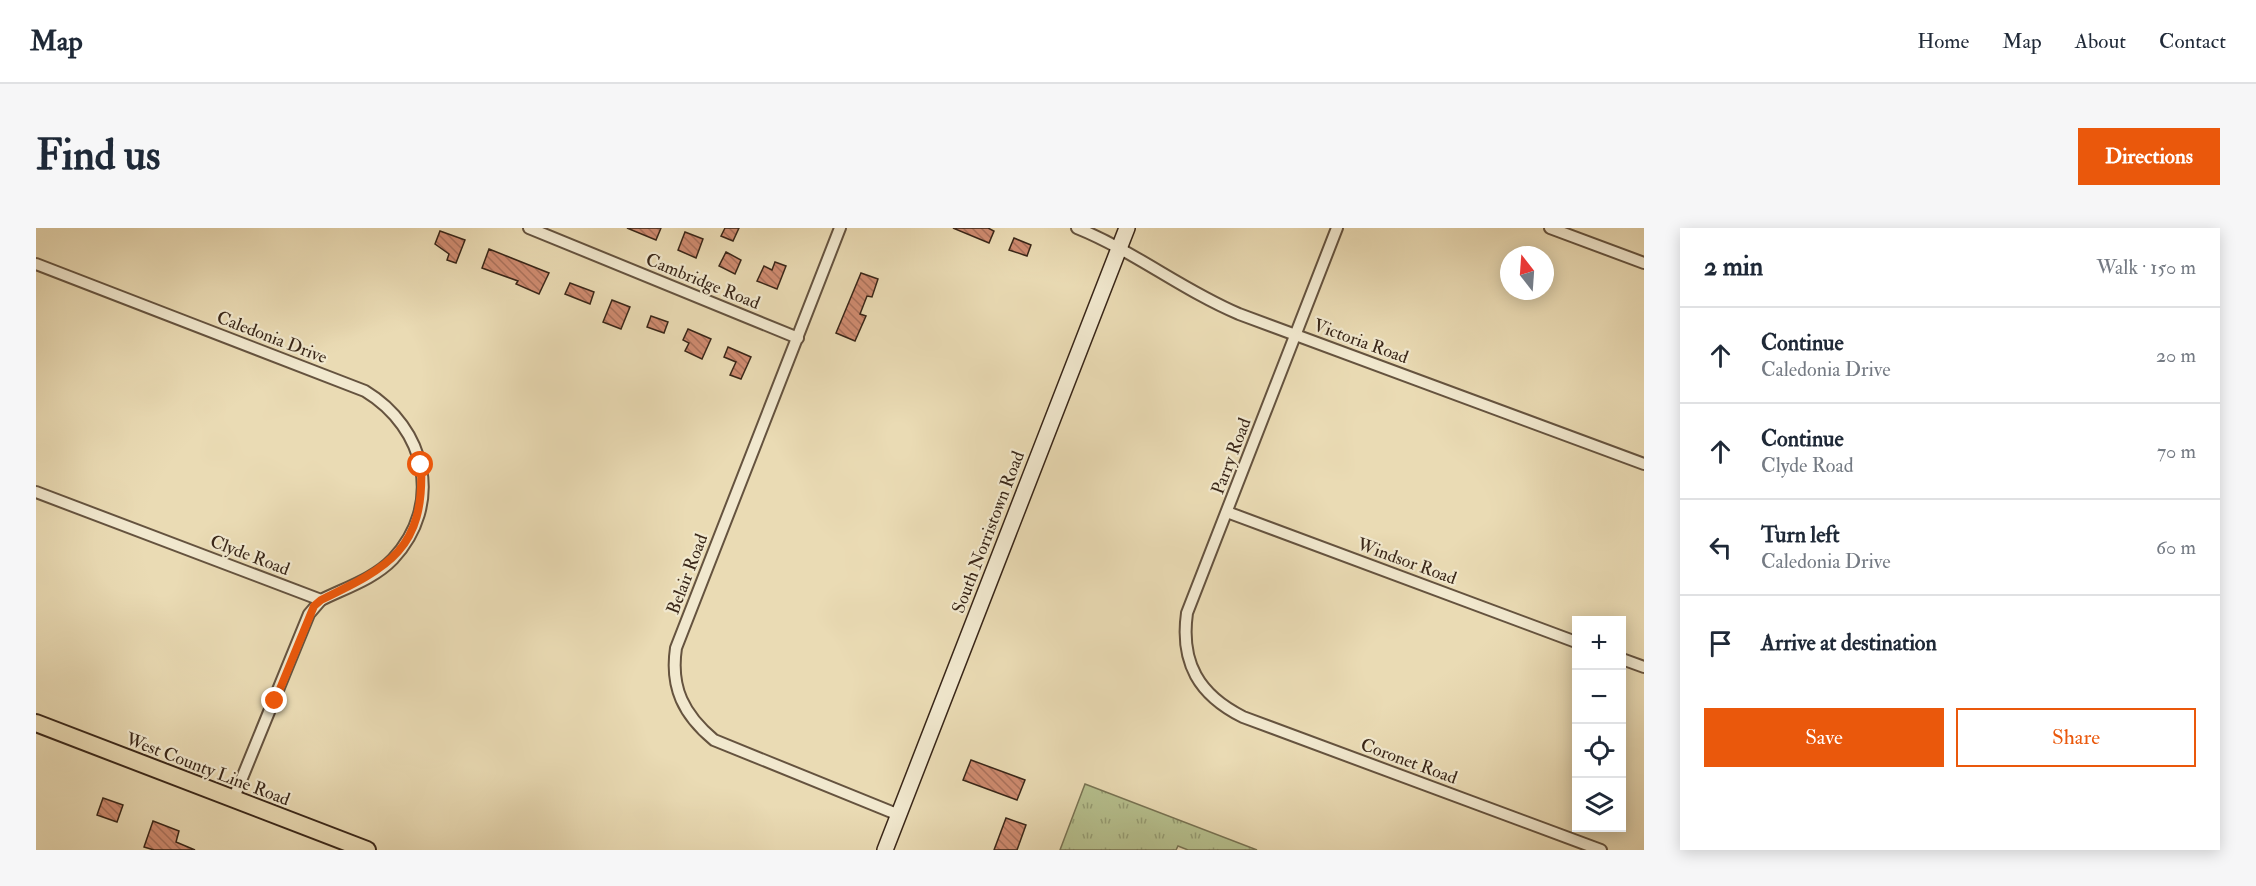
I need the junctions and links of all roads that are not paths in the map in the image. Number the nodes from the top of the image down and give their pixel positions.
1 (529, 228) edge
2 (840, 228) edge
3 (1077, 228) edge
4 (1127, 228) edge
5 (1337, 228) edge
6 (1550, 228) edge
7 (1120, 247) junction
8 (1644, 263) edge
9 (36, 264) edge
10 (1296, 335) junction
11 (798, 338) junction
12 (1644, 464) edge
13 (36, 492) edge
14 (1227, 512) junction
15 (321, 600) junction
16 (1572, 641) edge
17 (1626, 660) edge
18 (1644, 667) edge
19 (1210, 694) joint
20 (36, 723) edge
21 (233, 800) junction
22 (899, 815) junction
23 (367, 850) edge
24 (885, 850) edge
25 (1601, 850) edge

1 - 11 street, Cambridge Road
2 - 11 street, Belair Road
3 - 7 street, Victoria Road
4 - 7 street, South Norristown Road
5 - 10 street, Parry Road
6 - 8 street
7 - 10 street, Victoria Road
7 - 22 street, South Norristown Road
9 - 15 street, Caledonia Drive
10 - 12 street, Victoria Road
10 - 14 street, Parry Road
11 - 22 street, Belair Road
13 - 15 street, Clyde Road
14 - 16 street, Windsor Road
14 - 19 street, Parry Road
15 - 21 street
17 - 18 street
19 - 25 street, Coronet Road
20 - 21 main road, West County Line Road
21 - 23 main road, West County Line Road
22 - 24 street, South Norristown Road

